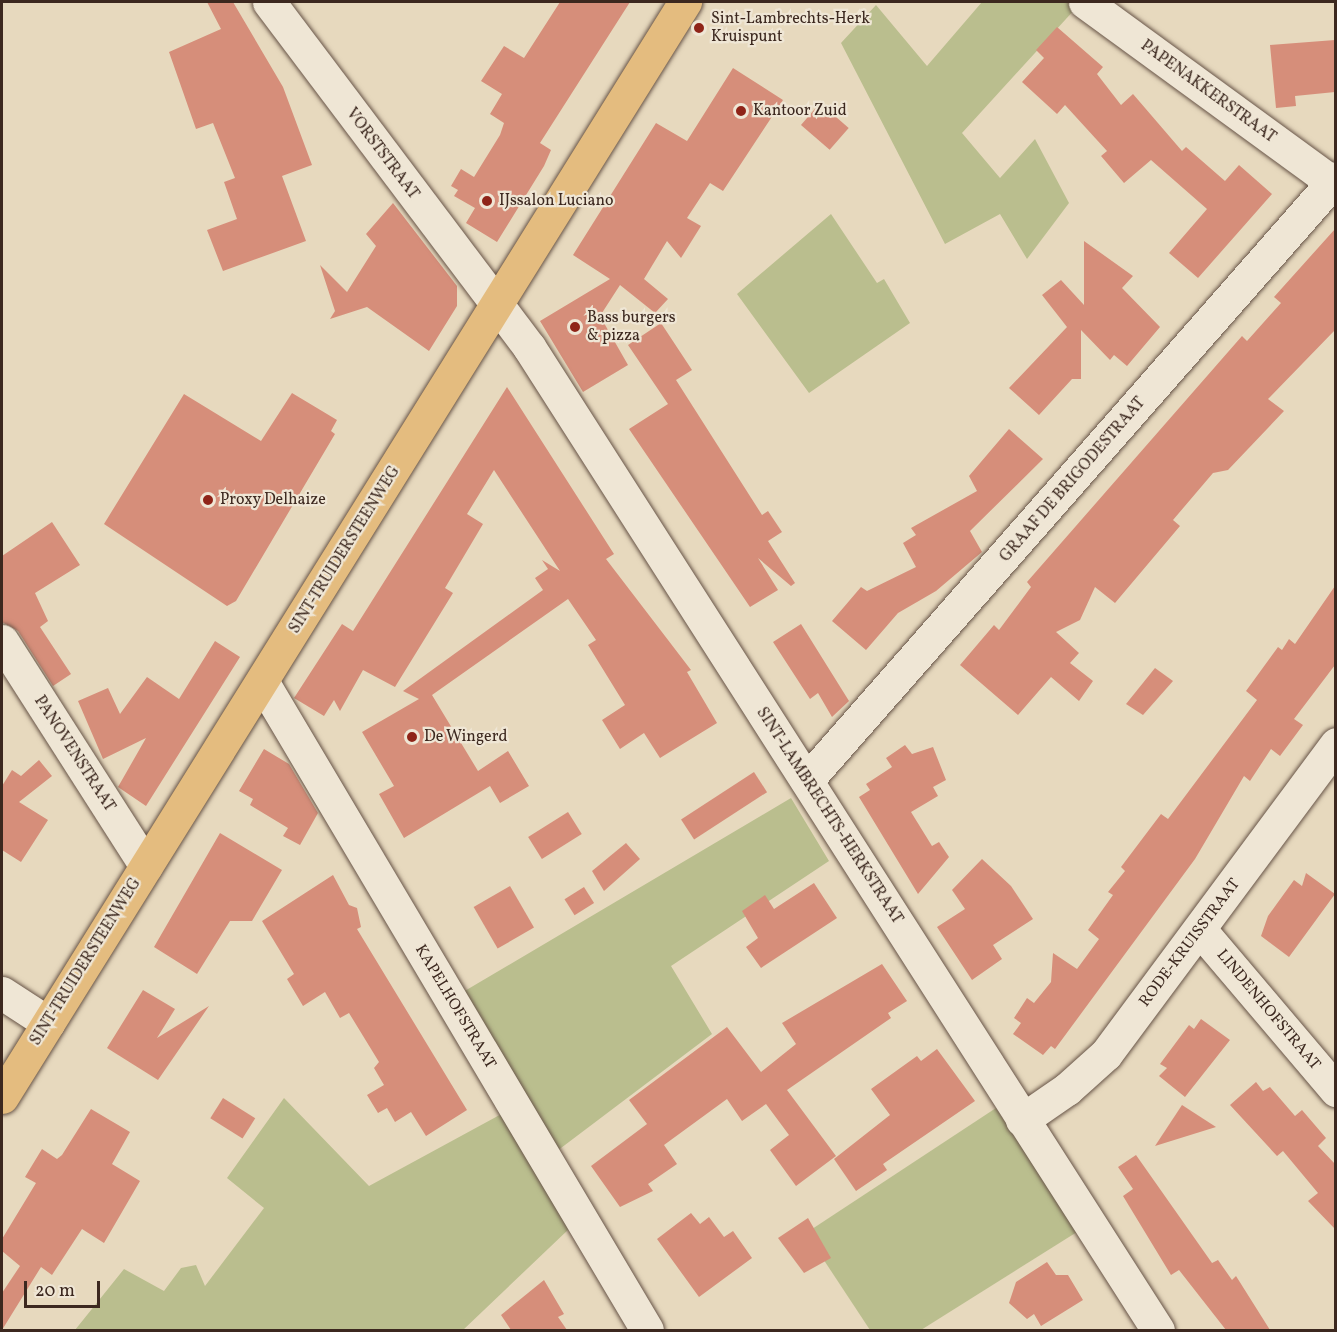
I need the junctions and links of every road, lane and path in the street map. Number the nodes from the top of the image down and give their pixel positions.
1 (270, 2) edge
2 (685, 2) edge
3 (1085, 2) edge
4 (1334, 180) edge
5 (498, 304) junction
6 (2, 641) edge
7 (263, 683) junction
8 (1335, 744) edge
9 (807, 780) junction
10 (146, 866) junction
11 (1201, 931) junction
12 (2, 993) edge
13 (48, 1023) junction
14 (1335, 1090) edge
15 (2, 1097) edge
16 (1022, 1120) junction
17 (647, 1330) edge
18 (1158, 1330) edge

1 - 5 street, VORSTSTRAAT
2 - 5 main road, SINT-TRUIDERSTEENWEG
3 - 4 street, PAPENAKKERSTRAAT
4 - 9 street, GRAAF DE BRIGODESTRAAT
5 - 7 main road, SINT-TRUIDERSTEENWEG
5 - 9 street, SINT-LAMBRECHTS-HERKSTRAAT
6 - 10 street, PANOVENSTRAAT
7 - 10 main road, SINT-TRUIDERSTEENWEG
7 - 17 street, KAPELHOFSTRAAT
8 - 11 street, RODE-KRUISSTRAAT
9 - 16 street, SINT-LAMBRECHTS-HERKSTRAAT
10 - 13 main road, SINT-TRUIDERSTEENWEG
11 - 14 street, LINDENHOFSTRAAT
11 - 16 street, RODE-KRUISSTRAAT
12 - 13 street
13 - 15 main road, SINT-TRUIDERSTEENWEG
16 - 18 street, SINT-LAMBRECHTS-HERKSTRAAT

